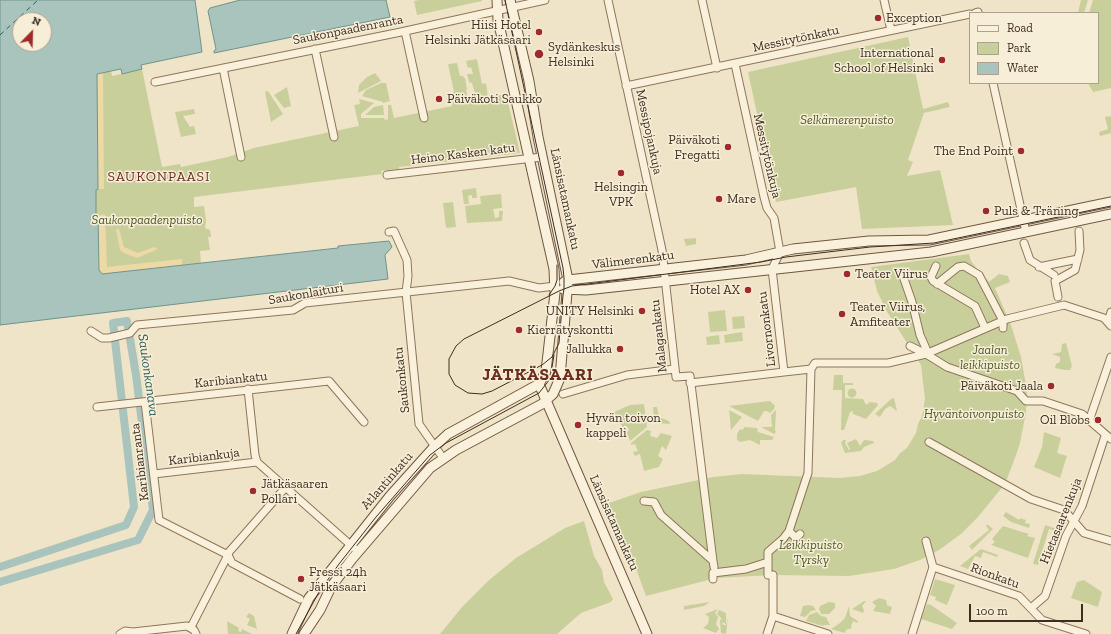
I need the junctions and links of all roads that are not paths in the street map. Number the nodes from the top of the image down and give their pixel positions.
1 (497, 0) edge
2 (545, 0) edge
3 (608, 0) edge
4 (702, 0) edge
5 (884, 0) edge
6 (511, 3) edge
7 (497, 10) junction
8 (969, 14) edge
9 (891, 30) junction
10 (405, 31) junction
11 (315, 49) junction
12 (735, 64) junction
13 (223, 68) junction
14 (717, 68) junction
15 (155, 82) dead end
16 (993, 84) edge
17 (626, 86) junction
18 (424, 118) dead end
19 (334, 137) dead end
20 (241, 157) dead end
21 (542, 157) junction
22 (530, 158) junction
23 (387, 175) dead end
24 (1111, 202) edge
25 (1111, 214) edge
26 (1024, 221) junction
27 (392, 229) dead end
28 (1079, 231) dead end
29 (1026, 232) junction
30 (1024, 243) dead end
31 (780, 252) junction
32 (1078, 259) junction
33 (936, 266) dead end
34 (1040, 267) junction
35 (664, 269) junction
36 (772, 269) junction
37 (902, 273) dead end
38 (1054, 275) dead end
39 (568, 280) junction
40 (665, 281) junction
41 (937, 284) junction
42 (555, 286) junction
43 (569, 290) junction
44 (406, 292) junction
45 (1058, 297) dead end
46 (1111, 312) edge
47 (1005, 322) junction
48 (1109, 324) edge
49 (985, 328) junction
50 (91, 331) dead end
51 (910, 346) dead end
52 (927, 353) junction
53 (1111, 357) edge
54 (675, 369) junction
55 (811, 369) junction
56 (784, 372) junction
57 (690, 383) junction
58 (539, 384) junction
59 (248, 389) junction
60 (563, 394) dead end
61 (546, 401) junction
62 (145, 402) junction
63 (97, 407) dead end
64 (1089, 421) junction
65 (364, 422) dead end
66 (1108, 437) edge
67 (929, 442) dead end
68 (435, 446) junction
69 (443, 458) junction
70 (257, 462) junction
71 (154, 474) junction
72 (285, 488) junction
73 (644, 502) dead end
74 (1074, 522) junction
75 (789, 531) junction
76 (800, 534) dead end
77 (926, 541) dead end
78 (1111, 541) edge
79 (355, 548) junction
80 (229, 553) junction
81 (768, 562) junction
82 (933, 567) junction
83 (713, 578) dead end
84 (300, 599) dead end
85 (1031, 608) junction
86 (772, 616) junction
87 (191, 627) junction
88 (122, 633) edge
89 (196, 634) edge
90 (292, 634) edge
91 (304, 634) edge
92 (648, 634) edge
93 (767, 634) edge
94 (828, 634) edge
95 (912, 634) edge
96 (1086, 634) edge

1 - 7 street, Länsisatamankatu
2 - 6 street, Saukonpaadenranta
3 - 17 street, Messipojankuja
4 - 14 street
5 - 9 street
6 - 7 street, Saukonpaadenranta
6 - 21 street, Länsisatamankatu
7 - 10 street, Saukonpaadenranta
7 - 22 street, Länsisatamankatu
8 - 9 street, Messitytönkatu
9 - 12 street, Messitytönkatu
10 - 11 street, Saukonpaadenranta
10 - 18 street
11 - 13 street, Saukonpaadenranta
11 - 19 street
12 - 14 street, Messitytönkatu
12 - 31 street, Messitytönkuja
13 - 15 street, Saukonpaadenranta
13 - 20 street
14 - 17 street, Messitytönkatu
16 - 26 street
17 - 35 street, Messipojankuja
21 - 22 street, Heino Kasken katu
21 - 39 street, Länsisatamankatu
22 - 23 street, Heino Kasken katu
22 - 42 street, Länsisatamankatu
24 - 26 street, Välimerenkatu
25 - 29 street, Välimerenkatu
26 - 29 street
26 - 31 street, Välimerenkatu
27 - 44 street, Saukonkatu
28 - 32 street
29 - 36 street, Välimerenkatu
30 - 34 street
31 - 35 street, Välimerenkatu
31 - 36 street
32 - 34 street
32 - 45 street
33 - 41 street
34 - 38 street
35 - 39 street, Välimerenkatu
35 - 40 street, Malagankatu
36 - 40 street, Välimerenkatu
36 - 56 street, Livornonkatu
37 - 52 street
39 - 42 street, Välimerenkatu
39 - 43 street, Länsisatamankatu
40 - 43 street, Välimerenkatu
40 - 54 street, Malagankatu
41 - 47 street
41 - 49 street
42 - 43 street, Välimerenkatu
42 - 44 street, Saukonlaituri
42 - 58 street, Länsisatamankatu
43 - 61 street, Länsisatamankatu
44 - 50 street, Saukonlaituri
44 - 68 street, Saukonkatu
46 - 48 street
47 - 48 street
47 - 49 street
49 - 52 street
51 - 52 street
52 - 55 street, Livornonkatu
52 - 64 street
53 - 64 street
54 - 57 street, Malagankatu
54 - 60 street
55 - 56 street, Livornonkatu
55 - 75 street
56 - 57 street
57 - 73 street
58 - 61 street, Länsisatamankatu
58 - 68 street, Atlantinkatu
59 - 62 street, Karibiankatu
59 - 65 street, Karibiankatu
59 - 70 street
61 - 69 street, Atlantinkatu
61 - 92 street, Länsisatamankatu
62 - 63 street, Karibiankatu
62 - 71 street, Karibianranta
64 - 66 street
66 - 74 street, Hietasaarenkuja
67 - 74 street
68 - 69 street, Saukonkatu
68 - 79 street, Atlantinkatu
69 - 79 street, Atlantinkatu
70 - 71 street, Karibiankuja
70 - 72 street
71 - 80 street, Karibianranta
72 - 79 street
72 - 80 street
74 - 78 street
74 - 85 street, Hietasaarenkuja
75 - 76 street
75 - 81 street
77 - 82 street
79 - 90 street, Atlantinkatu
79 - 91 street, Atlantinkatu
80 - 84 street
80 - 87 street
81 - 83 street
81 - 86 street
82 - 85 street, Rionkatu
82 - 95 street
85 - 96 street, Rionkatu
86 - 93 street
86 - 94 street
87 - 88 street
87 - 89 street

